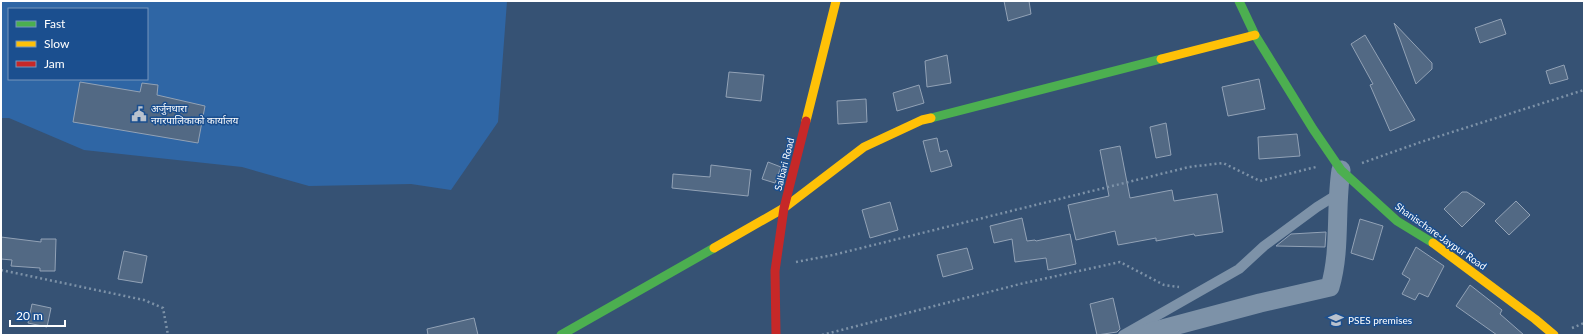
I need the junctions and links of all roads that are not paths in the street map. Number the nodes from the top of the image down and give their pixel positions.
1 (836, 1) edge
2 (1239, 1) edge
3 (1255, 35) junction
4 (1338, 166) junction
5 (1338, 194) junction
6 (784, 208) junction
7 (561, 335) edge
8 (776, 335) edge
9 (1123, 335) edge
10 (1140, 335) edge
11 (1554, 335) edge

1 - 6 street, Salbari Road
2 - 3 street, Shanischare-Jaypur Road
3 - 4 street, Shanischare-Jaypur Road
3 - 6 street
4 - 5 street
4 - 11 street, Shanischare-Jaypur Road
5 - 9 lane
5 - 10 street
6 - 7 street
6 - 8 street, Salbari Road

